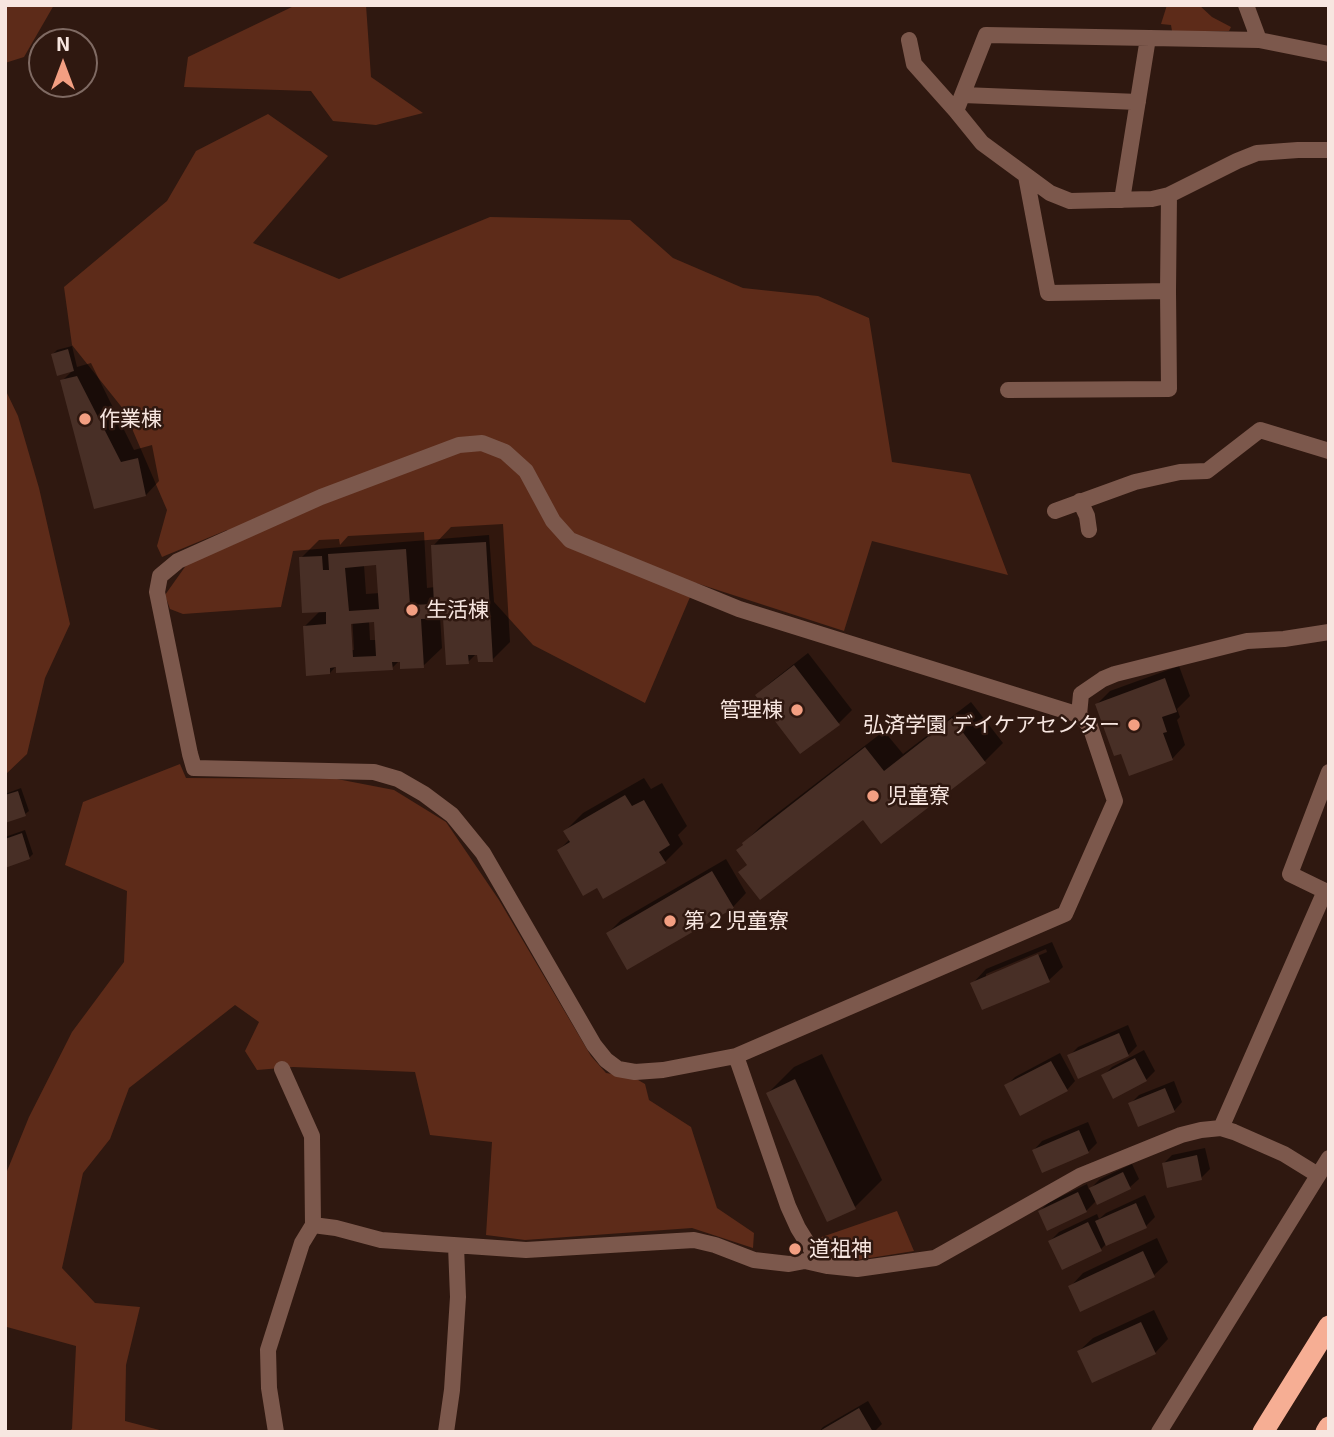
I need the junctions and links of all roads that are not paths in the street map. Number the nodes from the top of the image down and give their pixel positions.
1 (1246, 5) edge
2 (1148, 38) junction
3 (909, 40) dead end
4 (1259, 40) junction
5 (1329, 54) edge
6 (963, 95) junction
7 (1138, 102) junction
8 (956, 111) junction
9 (1329, 150) edge
10 (1026, 176) junction
11 (1170, 195) junction
12 (1122, 200) junction
13 (1168, 291) junction
14 (1007, 390) dead end
15 (1329, 451) edge
16 (1080, 501) junction
17 (1055, 512) dead end
18 (1089, 530) dead end
19 (1329, 632) edge
20 (1079, 715) junction
21 (1329, 772) edge
22 (736, 1056) junction
23 (282, 1069) dead end
24 (1221, 1128) junction
25 (1329, 1158) edge
26 (1318, 1175) junction
27 (313, 1226) junction
28 (456, 1246) junction
29 (828, 1266) junction
30 (1329, 1326) edge
31 (1329, 1427) edge
32 (276, 1432) edge
33 (446, 1432) edge
34 (1159, 1432) edge
35 (1263, 1432) edge
36 (1325, 1432) edge

1 - 4 street
2 - 4 street
2 - 6 street
2 - 7 street
3 - 8 street
4 - 5 street
6 - 7 street
6 - 8 street
7 - 12 street
8 - 10 street
9 - 11 street
10 - 12 street
10 - 13 street
11 - 12 street
11 - 13 street
13 - 14 street
15 - 16 street
16 - 17 street
16 - 18 street
19 - 20 street
20 - 22 street
20 - 22 street
21 - 24 street
22 - 29 street
23 - 27 street
24 - 26 street
24 - 29 street
25 - 26 street
26 - 34 street
27 - 28 street
27 - 32 street
28 - 29 street
28 - 33 street
30 - 35 highway
31 - 36 highway

